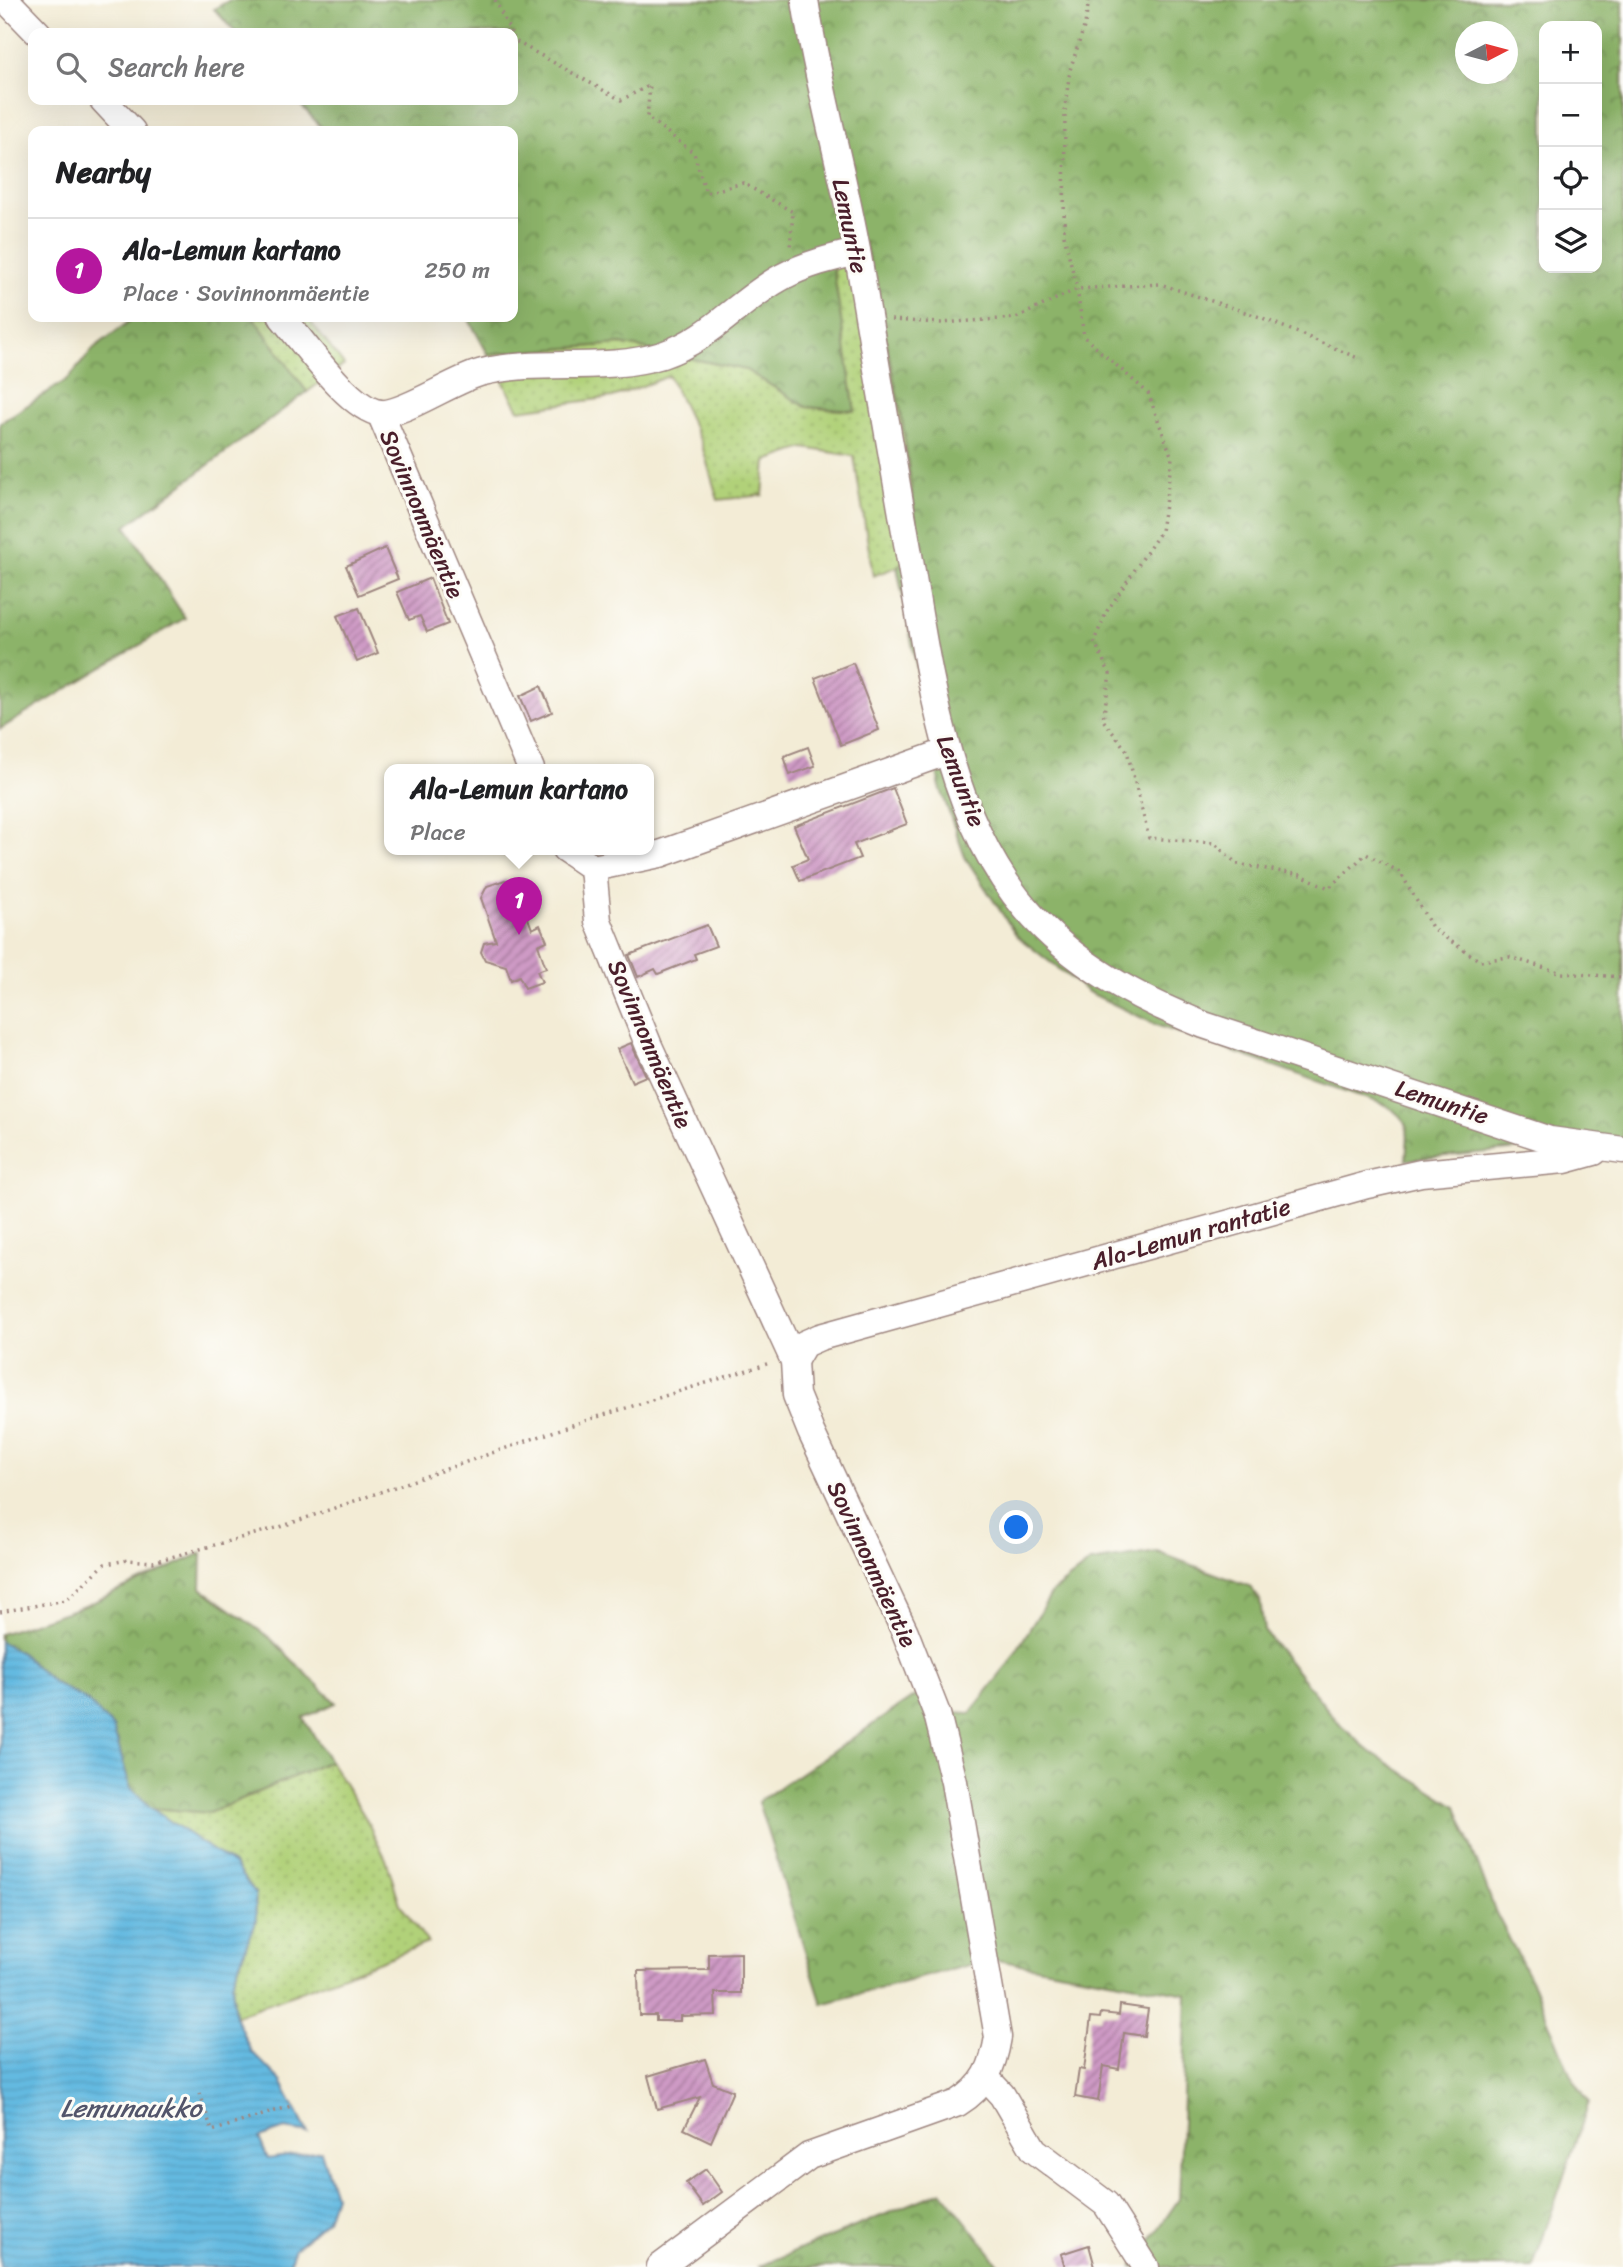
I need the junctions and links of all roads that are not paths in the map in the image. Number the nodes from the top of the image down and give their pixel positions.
1 (6, 0) edge
2 (805, 0) edge
3 (33, 28) edge
4 (108, 105) edge
5 (127, 126) edge
6 (857, 252) junction
7 (286, 322) edge
8 (380, 413) junction
9 (946, 752) junction
10 (529, 764) edge
11 (574, 855) edge
12 (593, 868) junction
13 (1613, 1150) edge
14 (794, 1361) junction
15 (986, 2078) junction
16 (660, 2267) edge
17 (1146, 2267) edge

1 - 3 street
2 - 6 street, Lemuntie
4 - 5 street
6 - 8 street
6 - 9 street, Lemuntie
7 - 8 street
8 - 10 street, Sovinnonmäentie
9 - 12 street
9 - 13 street, Lemuntie
11 - 12 street
12 - 14 street, Sovinnonmäentie
13 - 14 street, Ala-Lemun rantatie
14 - 15 street, Sovinnonmäentie
15 - 16 street
15 - 17 street

